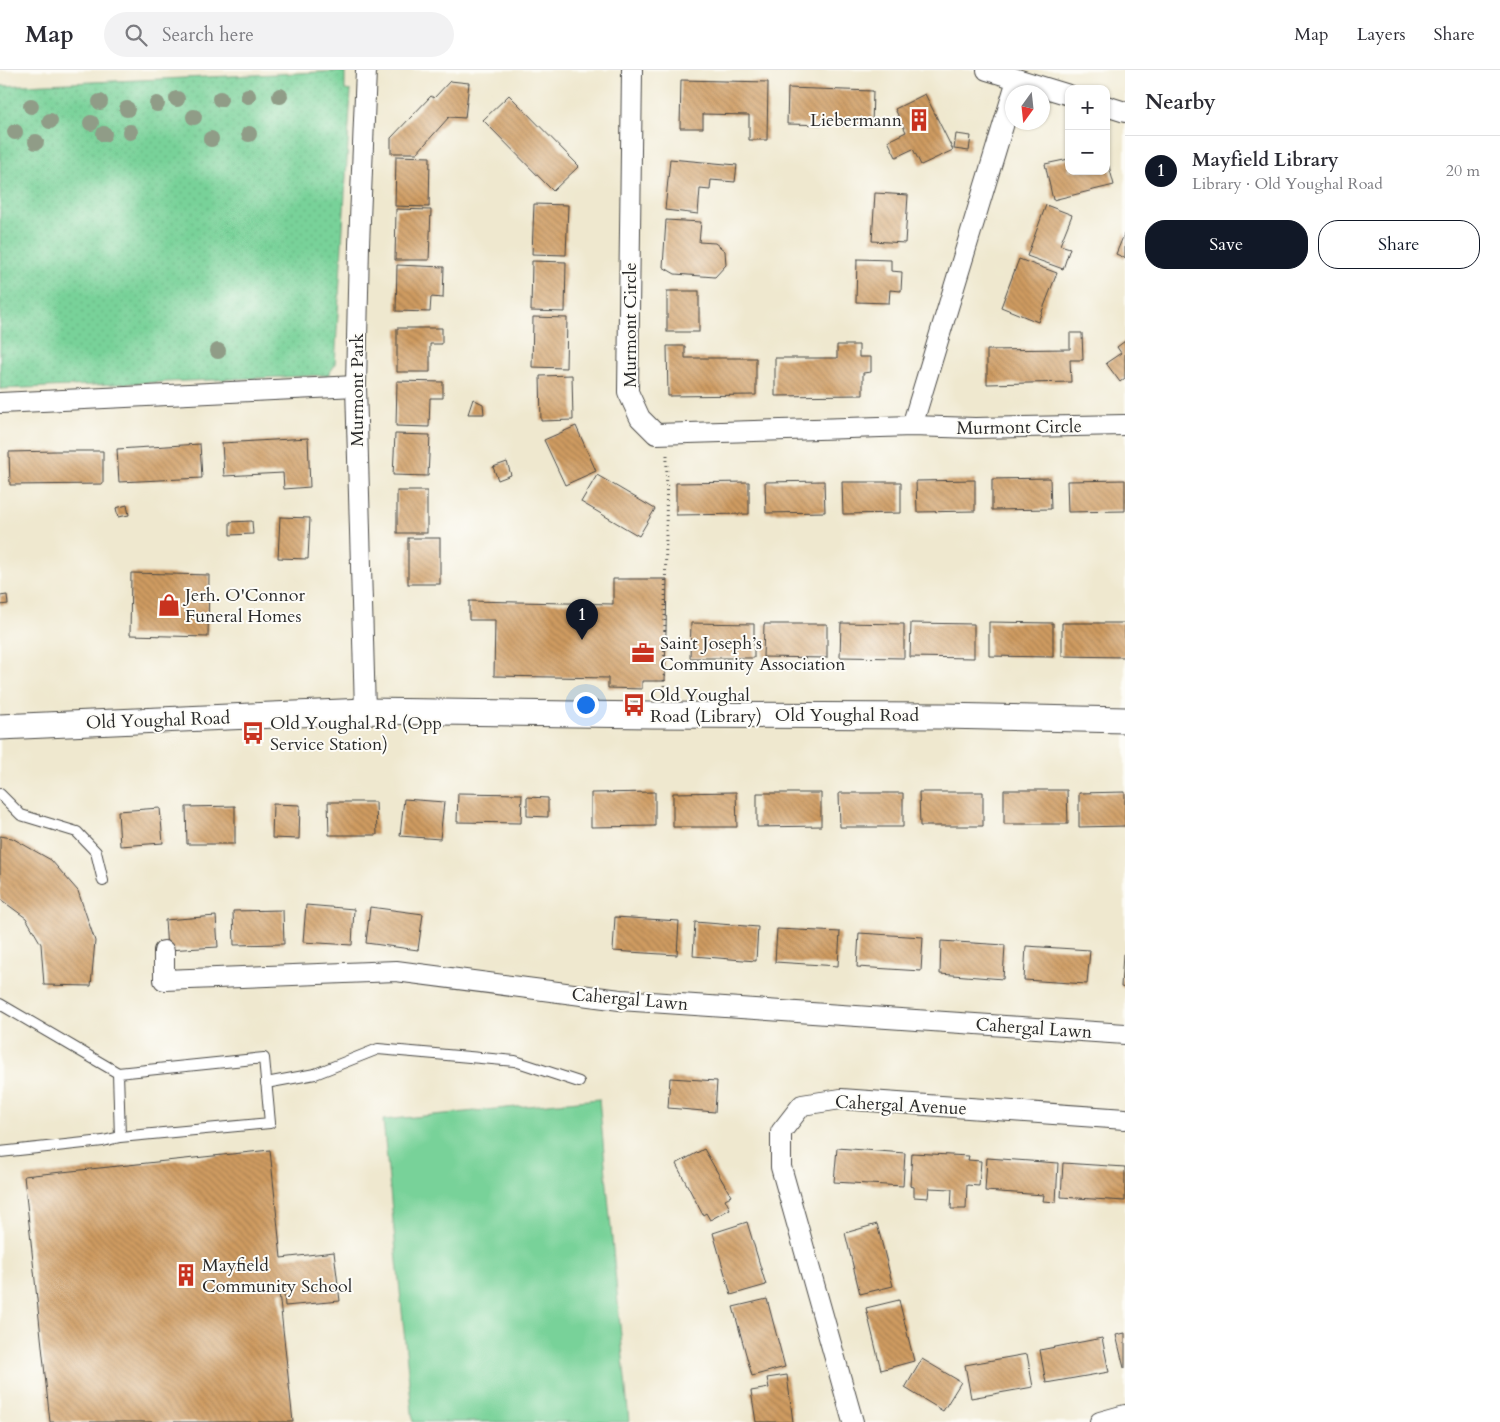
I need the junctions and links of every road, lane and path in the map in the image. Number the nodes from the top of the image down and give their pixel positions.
1 (366, 70) edge
2 (632, 70) edge
3 (987, 70) edge
4 (1016, 80) junction
5 (1065, 94) edge
6 (1110, 107) edge
7 (1125, 112) edge
8 (356, 386) junction
9 (0, 403) edge
10 (1125, 425) edge
11 (912, 426) junction
12 (667, 449) dead end
13 (664, 699) dead end
14 (365, 711) junction
15 (1125, 720) edge
16 (0, 727) edge
17 (0, 794) edge
18 (103, 881) dead end
19 (164, 951) dead end
20 (0, 1004) edge
21 (1125, 1034) edge
22 (118, 1073) junction
23 (579, 1082) dead end
24 (266, 1083) junction
25 (1125, 1119) edge
26 (120, 1137) junction
27 (0, 1152) edge
28 (1125, 1415) edge
29 (853, 1422) edge
30 (1100, 1422) edge

1 - 8 street, Murmont Park
2 - 11 street, Murmont Circle
3 - 4 street
4 - 5 street
4 - 11 street
6 - 7 street
8 - 9 street
8 - 14 street, Murmont Park
10 - 11 street, Murmont Circle
12 - 13 path
14 - 15 street, Old Youghal Road
14 - 16 street, Old Youghal Road
17 - 18 lane
19 - 21 street, Cahergal Lawn
20 - 22 lane
22 - 24 lane
22 - 26 lane
23 - 24 lane
24 - 26 lane
25 - 29 street, Cahergal Avenue
26 - 27 lane
28 - 30 street

